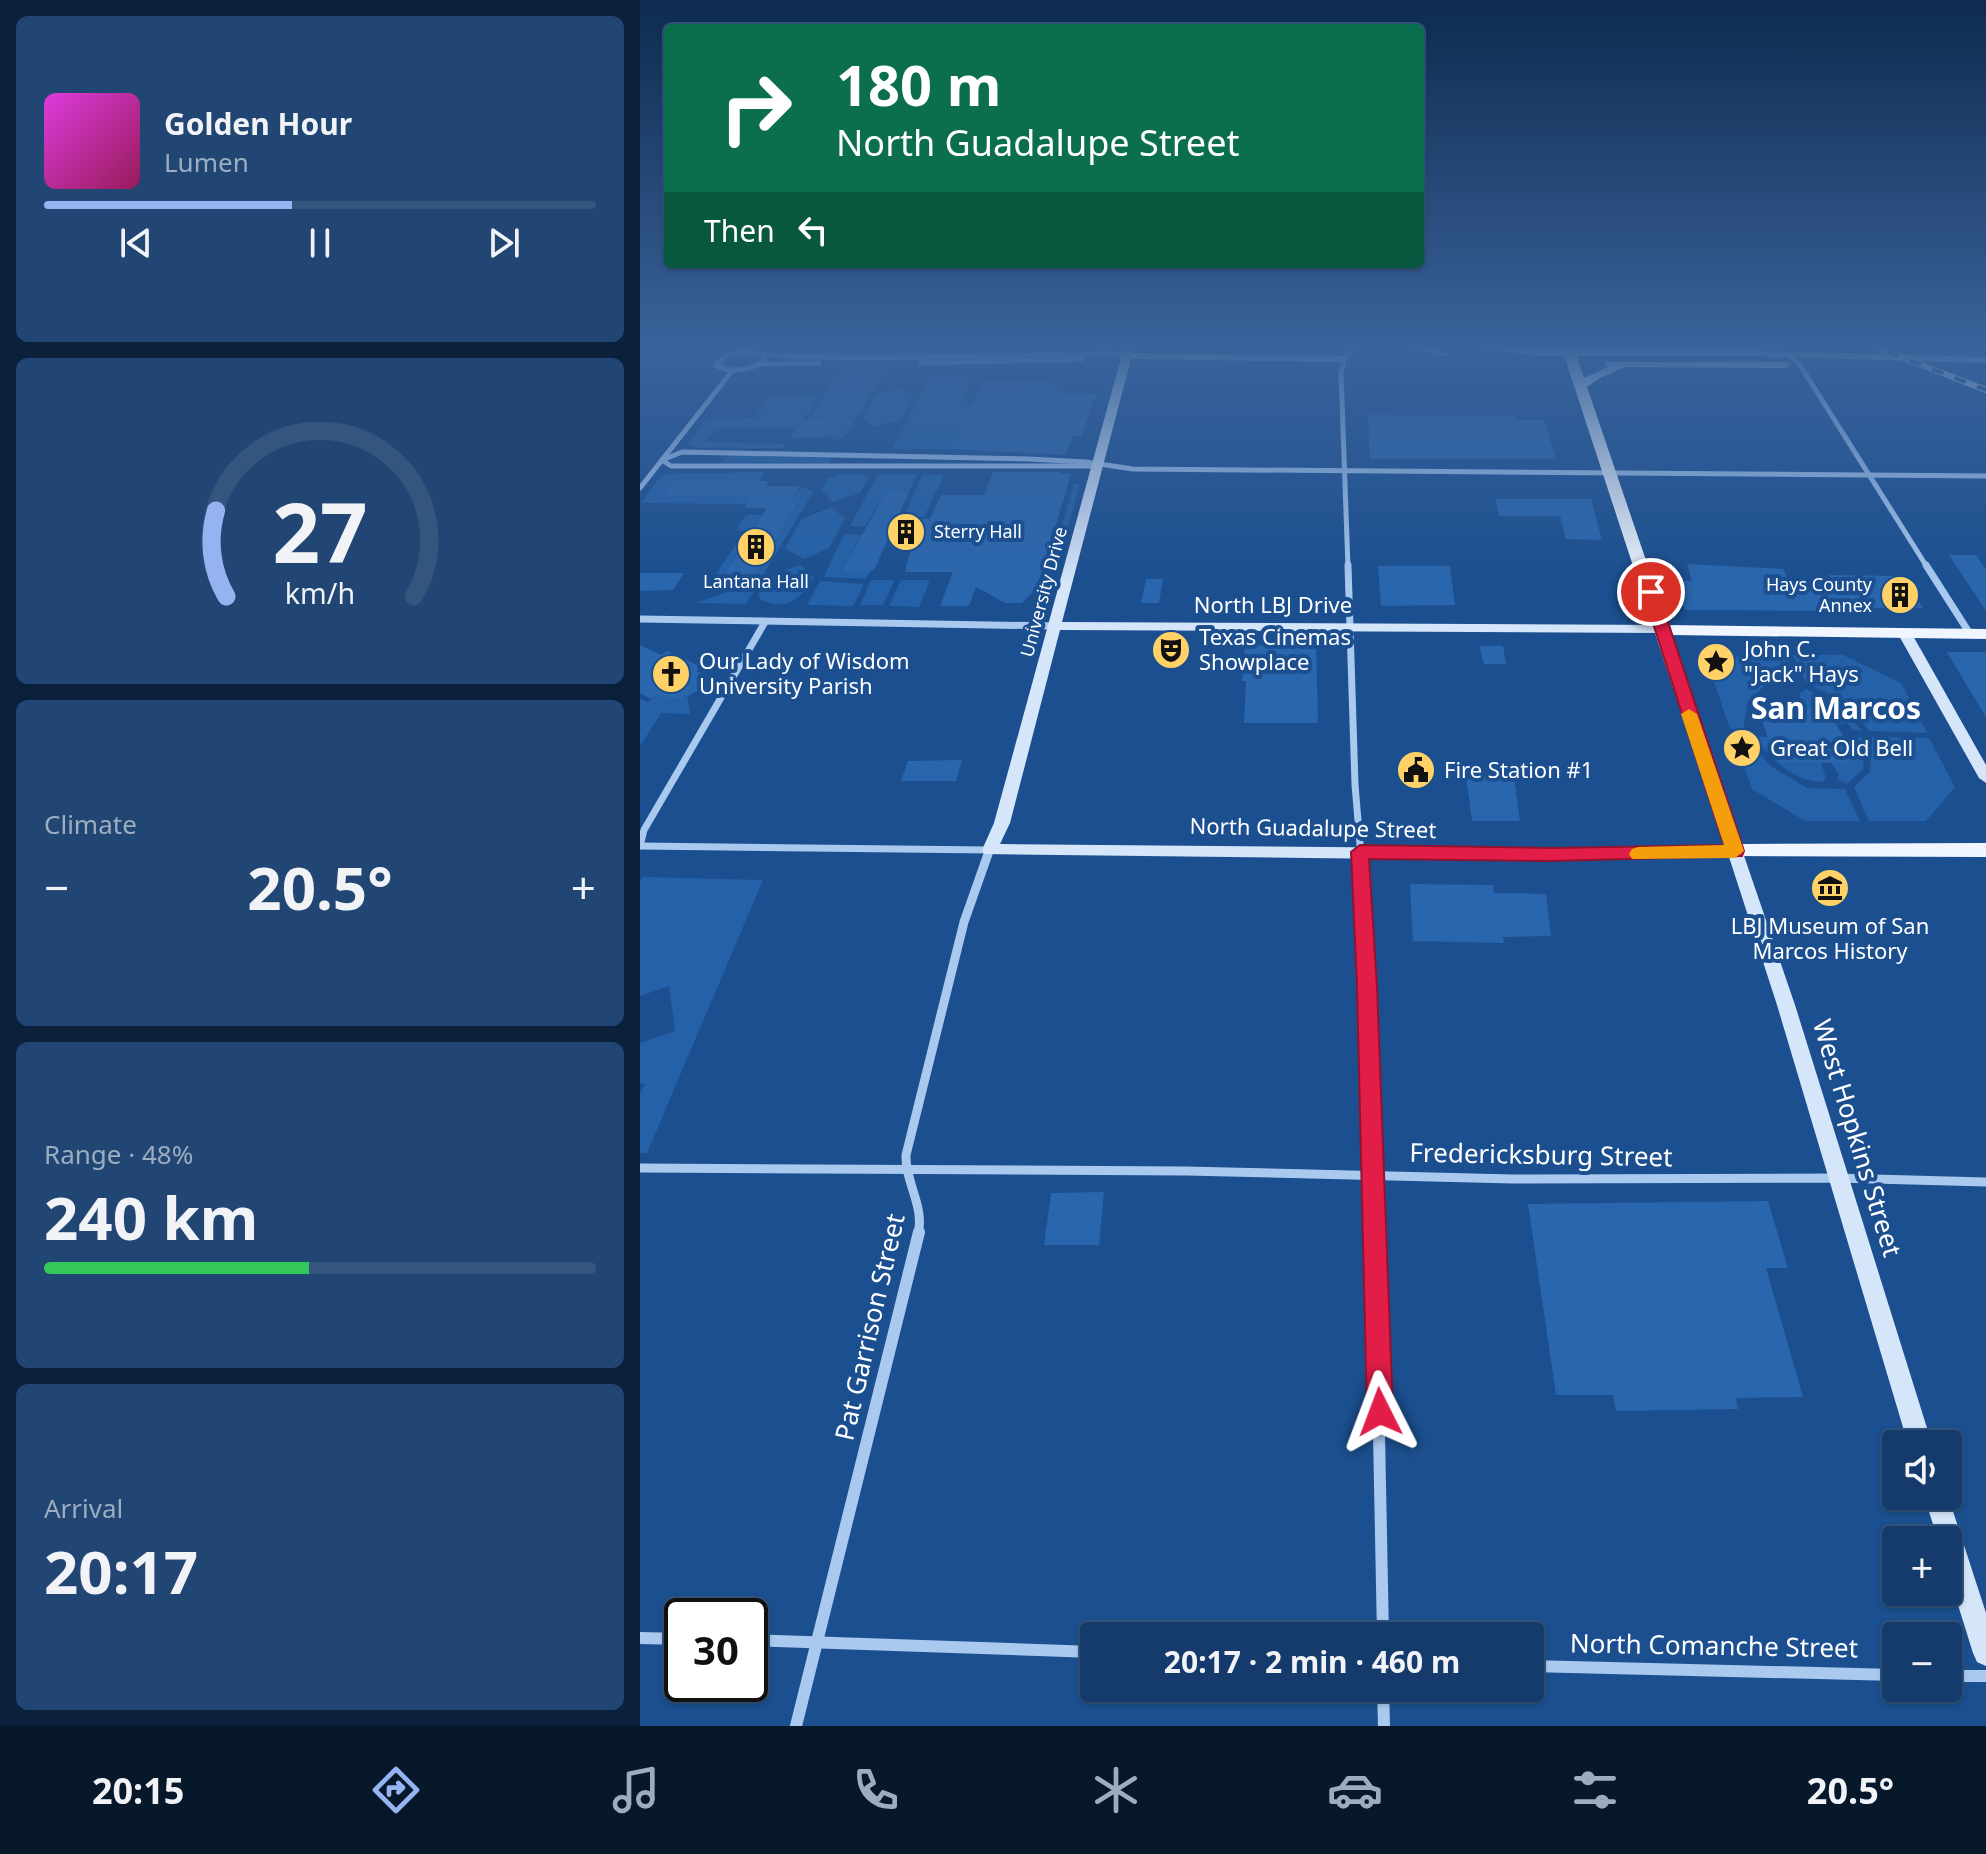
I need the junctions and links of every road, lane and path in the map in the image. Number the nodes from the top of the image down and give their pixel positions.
1 (691, 424) edge
2 (1108, 424) edge
3 (1343, 424) edge
4 (1594, 424) edge
5 (1837, 424) edge
6 (728, 452) junction
7 (908, 453) junction
8 (662, 460) junction
9 (1097, 465) junction
10 (719, 466) junction
11 (903, 467) junction
12 (1344, 472) junction
13 (1610, 473) junction
14 (1870, 475) junction
15 (1986, 476) edge
16 (640, 488) edge
17 (640, 619) edge
18 (765, 622) junction
19 (1053, 626) junction
20 (1349, 627) junction
21 (1663, 629) junction
22 (1905, 634) junction
23 (1978, 634) edge
24 (1986, 778) edge
25 (640, 846) edge
26 (990, 850) junction
27 (1986, 850) edge
28 (1735, 851) junction
29 (1360, 852) junction
30 (640, 1168) edge
31 (904, 1172) junction
32 (1372, 1175) junction
33 (1836, 1178) junction
34 (1986, 1182) edge
35 (1916, 1430) edge
36 (1940, 1510) edge
37 (1383, 1622) edge
38 (640, 1638) edge
39 (664, 1639) edge
40 (768, 1640) edge
41 (817, 1641) junction
42 (1080, 1651) edge
43 (1986, 1653) edge
44 (1544, 1666) edge
45 (1882, 1675) edge
46 (1962, 1676) edge
47 (1986, 1676) edge
48 (1383, 1702) edge
49 (796, 1726) edge
50 (1384, 1726) edge

1 - 8 street
2 - 9 main road, University Drive
3 - 12 street
4 - 13 main road
5 - 14 street
6 - 7 street
6 - 8 street
6 - 10 street
7 - 9 street
7 - 11 street
8 - 10 street
8 - 16 street
9 - 11 street
9 - 12 street
9 - 19 main road, University Drive
10 - 11 street
12 - 13 street
12 - 20 street
13 - 14 street
13 - 21 main road
14 - 15 street
14 - 23 street
17 - 18 street, North LBJ Drive
18 - 19 street, North LBJ Drive
18 - 25 street
19 - 20 main road, North LBJ Drive
19 - 26 main road, University Drive
20 - 21 main road, North LBJ Drive
20 - 29 street
21 - 22 main road, North LBJ Drive
21 - 28 main road
22 - 23 main road, North LBJ Drive
22 - 24 main road
25 - 26 street, North Guadalupe Street
26 - 29 main road, North Guadalupe Street
26 - 31 street
27 - 28 main road, North Guadalupe Street
28 - 29 main road, North Guadalupe Street
28 - 33 main road, West Hopkins Street
29 - 32 street
30 - 31 street, Fredericksburg Street
31 - 32 street, Fredericksburg Street
31 - 41 street, Pat Garrison Street
32 - 33 street, Fredericksburg Street
32 - 37 street
33 - 34 street, Fredericksburg Street
33 - 35 main road, West Hopkins Street
36 - 43 main road
38 - 39 street
40 - 41 street
41 - 42 street
41 - 49 street, Pat Garrison Street
44 - 45 street, North Comanche Street
46 - 47 street
48 - 50 street

